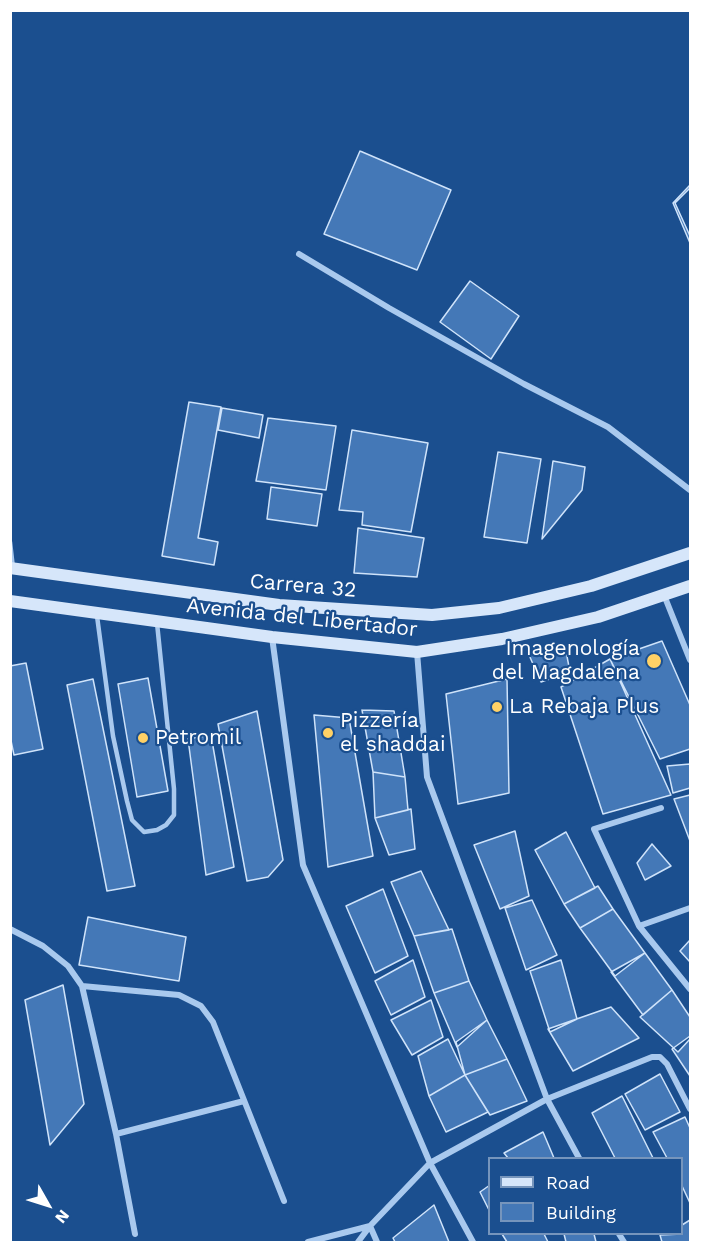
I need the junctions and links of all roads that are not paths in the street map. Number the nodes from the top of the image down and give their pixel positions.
1 (299, 254) dead end
2 (690, 490) edge
3 (10, 542) edge
4 (690, 552) edge
5 (12, 568) edge
6 (690, 586) edge
7 (664, 595) junction
8 (10, 601) edge
9 (96, 613) junction
10 (157, 621) junction
11 (272, 637) junction
12 (417, 652) junction
13 (690, 660) edge
14 (662, 808) dead end
15 (690, 908) edge
16 (639, 926) junction
17 (10, 929) edge
18 (82, 986) junction
19 (690, 989) edge
20 (547, 1099) junction
21 (244, 1101) junction
22 (690, 1109) edge
23 (116, 1134) junction
24 (578, 1157) edge
25 (430, 1163) junction
26 (284, 1201) dead end
27 (370, 1226) junction
28 (135, 1234) dead end
29 (308, 1242) edge
30 (358, 1242) edge
31 (378, 1242) edge
32 (473, 1242) edge

1 - 2 street
3 - 5 lane
4 - 5 main road, Carrera 32
6 - 7 main road, Avenida del Libertador
7 - 12 main road, Avenida del Libertador
7 - 13 street
8 - 9 main road, Avenida del Libertador
9 - 10 main road, Avenida del Libertador
9 - 10 lane
10 - 11 main road, Avenida del Libertador
11 - 12 main road, Avenida del Libertador
11 - 25 street
12 - 20 street
14 - 16 street
15 - 16 street
16 - 19 street
17 - 18 street
18 - 21 street
18 - 23 street
20 - 22 street
20 - 24 street
20 - 25 street
21 - 23 street
21 - 26 street
23 - 28 street
25 - 27 street
25 - 32 street
27 - 29 street
27 - 30 street
27 - 31 street

